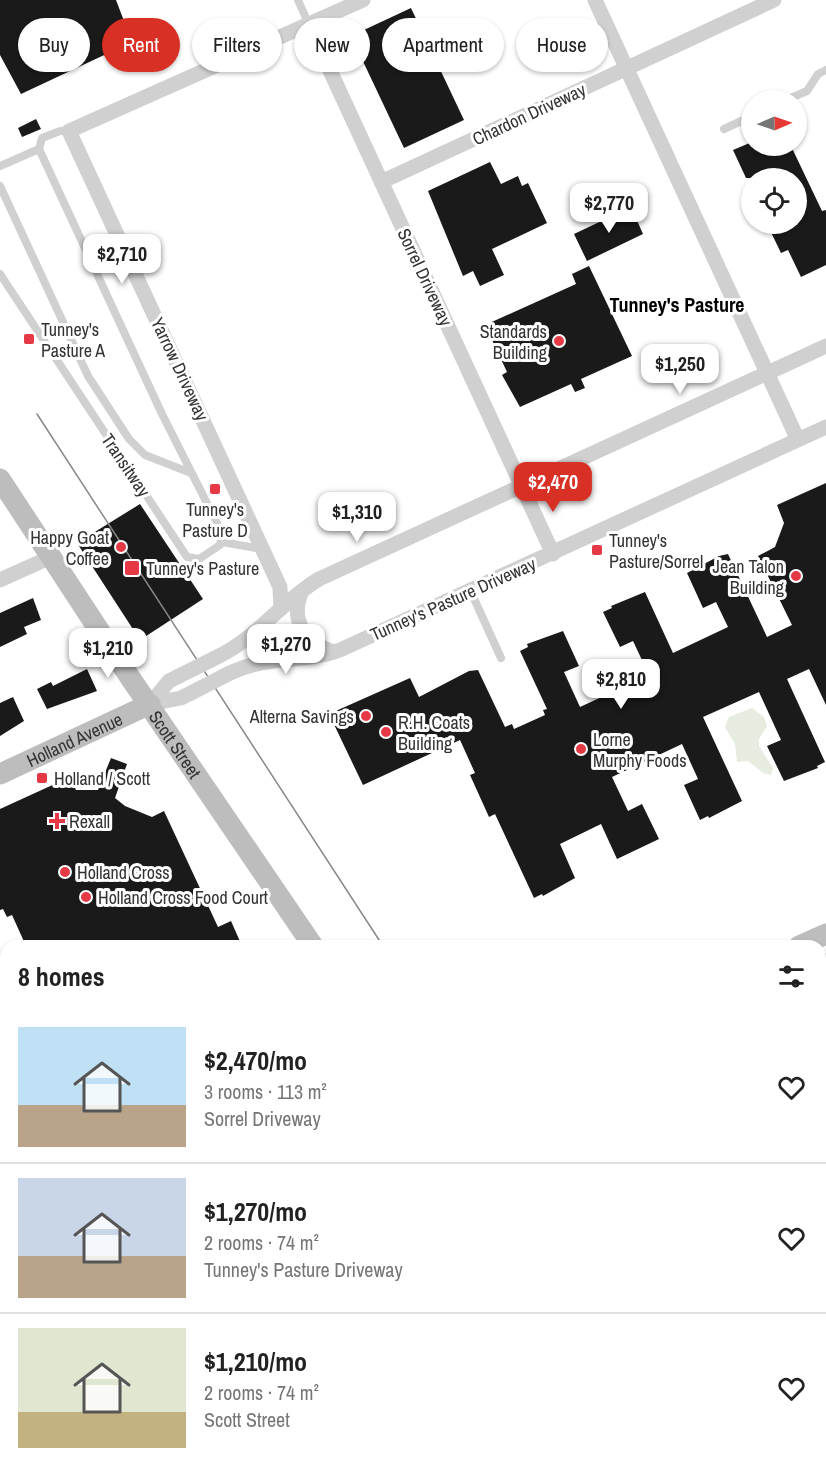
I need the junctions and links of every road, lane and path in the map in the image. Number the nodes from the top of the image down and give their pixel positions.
1 (298, 0) edge
2 (363, 0) edge
3 (595, 0) edge
4 (774, 0) edge
5 (306, 18) edge
6 (326, 18) edge
7 (294, 33) edge
8 (627, 68) junction
9 (826, 70) edge
10 (330, 72) edge
11 (807, 91) edge
12 (741, 121) edge
13 (724, 129) dead end
14 (69, 131) junction
15 (39, 149) junction
16 (0, 166) edge
17 (381, 182) junction
18 (0, 186) edge
19 (0, 274) edge
20 (826, 346) edge
21 (767, 373) junction
22 (826, 427) edge
23 (798, 440) junction
24 (191, 473) junction
25 (0, 479) edge
26 (522, 486) junction
27 (222, 542) junction
28 (262, 549) junction
29 (553, 554) junction
30 (51, 557) junction
31 (0, 580) edge
32 (302, 591) junction
33 (471, 592) junction
34 (281, 609) junction
35 (333, 652) junction
36 (501, 658) dead end
37 (150, 704) junction
38 (0, 774) edge
39 (302, 940) edge

1 - 5 lane, Sorrel Driveway
2 - 6 street
3 - 8 street
4 - 8 street, Chardon Driveway
7 - 14 street
8 - 17 street, Chardon Driveway
8 - 21 street
9 - 11 lane
10 - 17 street, Sorrel Driveway
12 - 13 lane
14 - 15 lane
14 - 28 street, Yarrow Driveway
15 - 16 lane
15 - 24 lane
17 - 26 street, Sorrel Driveway
18 - 24 lane, Transitway
19 - 27 lane, Transitway
20 - 21 street
21 - 23 street
21 - 26 street
22 - 23 street, Tunney's Pasture Driveway
23 - 29 street, Tunney's Pasture Driveway
24 - 27 lane
25 - 30 main road, Scott Street
26 - 29 street, Sorrel Driveway
26 - 32 street
27 - 28 lane
28 - 34 street, Yarrow Driveway
29 - 33 street, Tunney's Pasture Driveway
30 - 31 street
30 - 37 main road, Scott Street
32 - 34 street
32 - 35 street
33 - 35 street, Tunney's Pasture Driveway
33 - 36 lane
34 - 37 street, bridge
35 - 37 street, Tunney's Pasture Driveway, bridge
37 - 38 main road, Holland Avenue
37 - 39 main road, Scott Street

